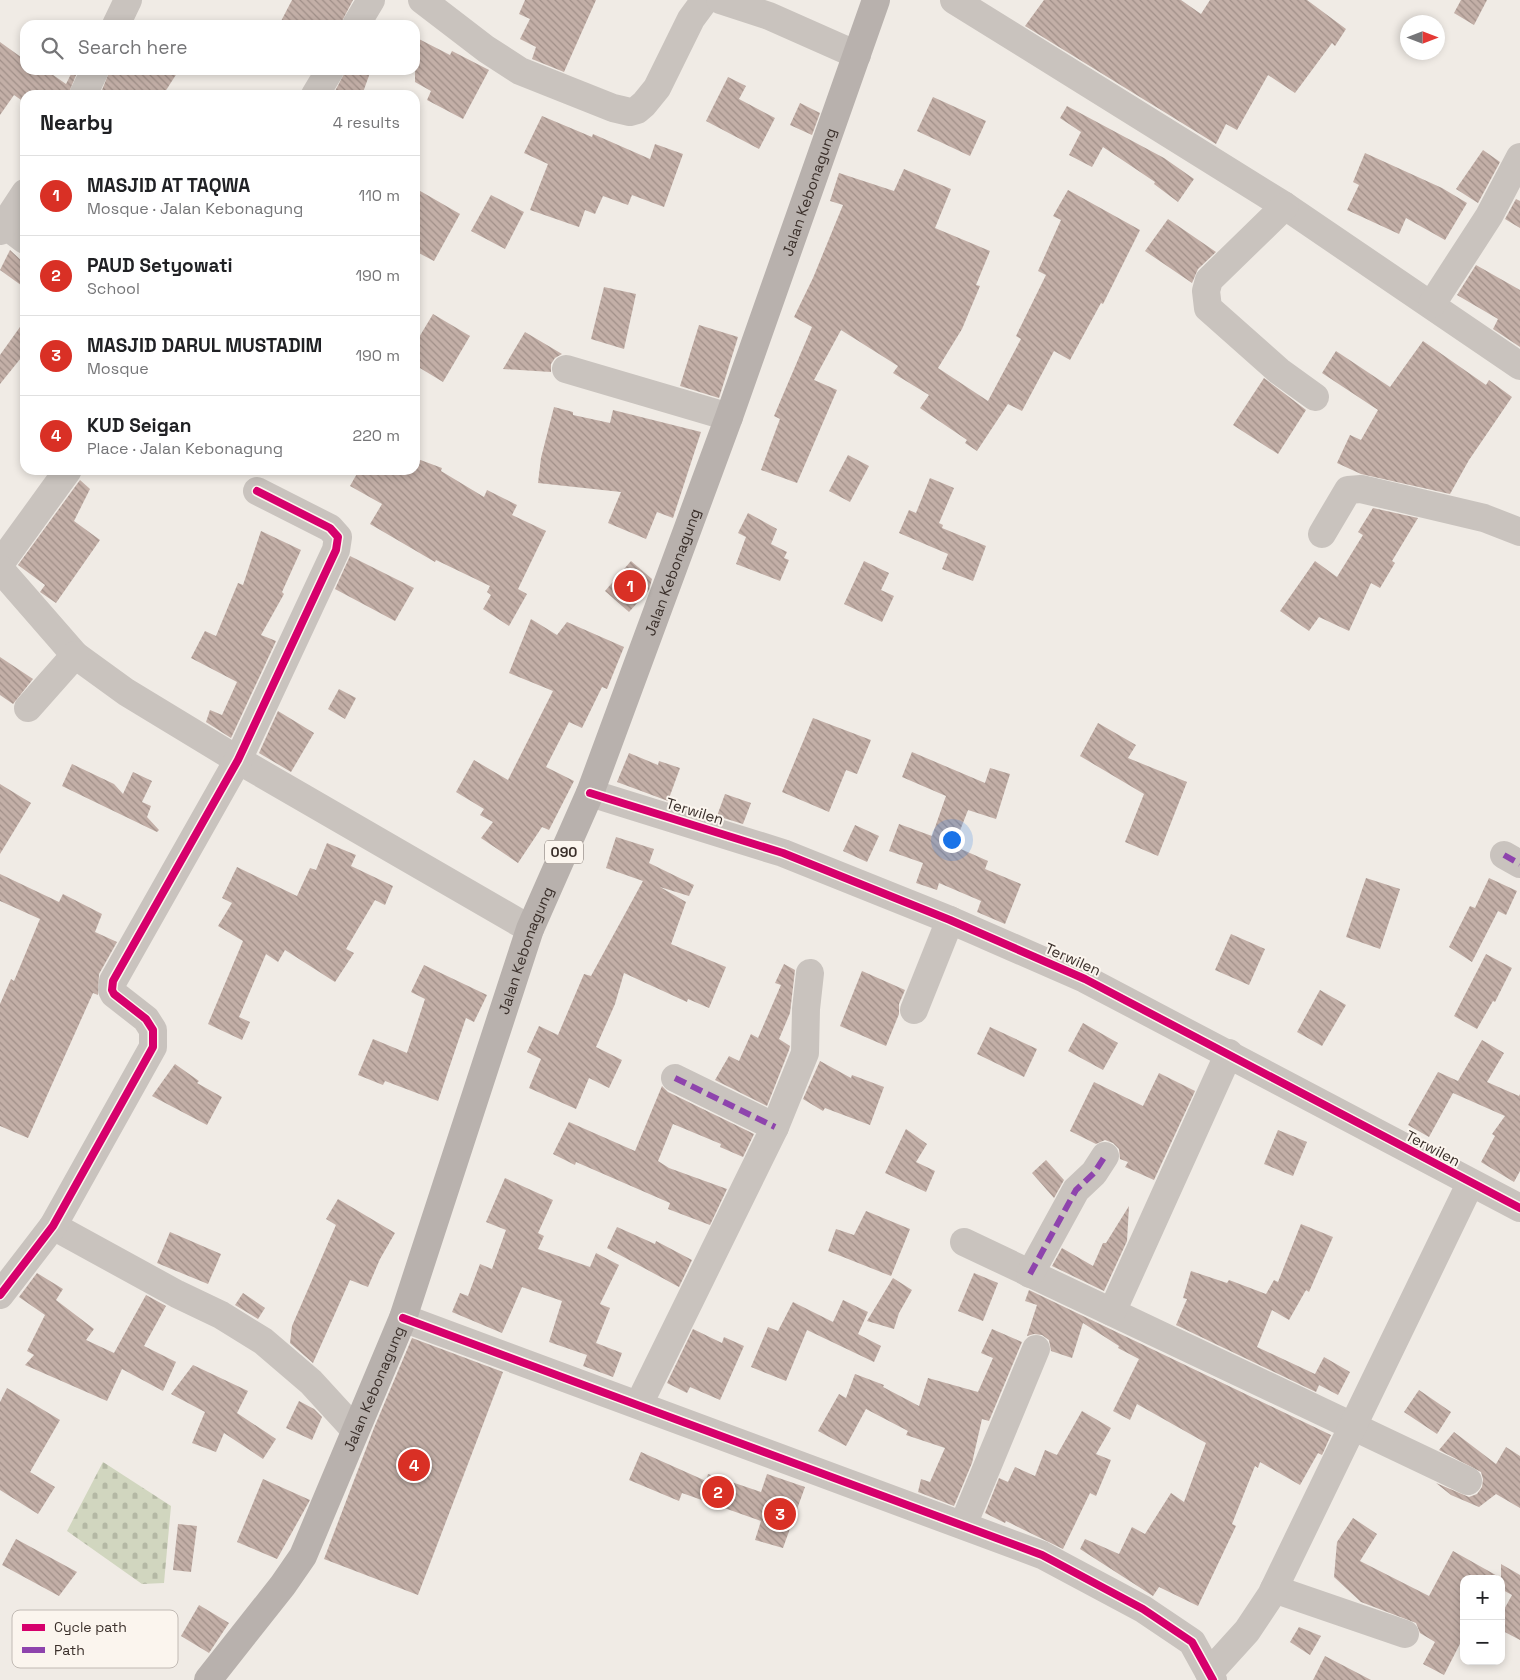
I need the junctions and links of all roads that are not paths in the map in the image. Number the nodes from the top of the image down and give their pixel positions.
1 (128, 0) edge
2 (371, 0) edge
3 (422, 0) edge
4 (706, 0) edge
5 (720, 0) edge
6 (876, 0) edge
7 (954, 0) edge
8 (118, 20) edge
9 (359, 20) edge
10 (857, 55) junction
11 (93, 75) edge
12 (327, 75) edge
13 (85, 90) edge
14 (318, 90) edge
15 (1520, 157) edge
16 (20, 206) edge
17 (1285, 206) junction
18 (10, 232) edge
19 (1432, 304) junction
20 (1520, 366) edge
21 (566, 369) dead end
22 (1315, 397) dead end
23 (729, 417) junction
24 (64, 475) edge
25 (257, 491) dead end
26 (1520, 532) edge
27 (1322, 534) dead end
28 (0, 564) edge
29 (0, 569) edge
30 (76, 655) junction
31 (28, 708) dead end
32 (238, 760) junction
33 (590, 793) junction
34 (950, 920) junction
35 (530, 929) junction
36 (810, 973) dead end
37 (914, 1010) dead end
38 (1229, 1054) junction
39 (675, 1078) dead end
40 (775, 1127) junction
41 (1105, 1156) dead end
42 (1470, 1184) junction
43 (1519, 1205) edge
44 (53, 1226) junction
45 (964, 1242) dead end
46 (1030, 1274) junction
47 (0, 1295) edge
48 (1112, 1312) junction
49 (403, 1318) junction
50 (1036, 1349) dead end
51 (639, 1404) junction
52 (1354, 1426) junction
53 (355, 1430) junction
54 (1468, 1480) dead end
55 (963, 1525) junction
56 (1274, 1589) junction
57 (1405, 1634) dead end
58 (1211, 1676) edge
59 (208, 1680) edge

1 - 8 street
2 - 9 street
3 - 4 street
5 - 10 street
6 - 10 main road, Jalan Kebonagung / 090
7 - 17 street
10 - 23 main road, Jalan Kebonagung / 090
11 - 13 street
12 - 14 street
15 - 19 street
16 - 18 street
17 - 19 street
17 - 22 street
19 - 20 street
21 - 23 street
23 - 33 main road, Jalan Kebonagung / 090
24 - 28 street
25 - 32 street
26 - 27 street
29 - 30 street
30 - 31 street
30 - 32 street
32 - 35 street
32 - 44 street
33 - 34 street, Terwilen
33 - 35 main road, Jalan Kebonagung / 090
34 - 37 street
34 - 38 street, Terwilen
35 - 49 main road, Jalan Kebonagung / 090
36 - 40 street
38 - 42 street, Terwilen
38 - 48 street
39 - 40 street
40 - 51 street
41 - 46 street
42 - 43 street, Terwilen
42 - 52 street
44 - 47 street
44 - 53 street
45 - 46 street
46 - 48 street
48 - 52 street
49 - 51 street
49 - 53 main road, Jalan Kebonagung / 090
50 - 55 street
51 - 55 street
52 - 54 street
52 - 56 street
53 - 59 main road, Jalan Kebonagung / 090
55 - 58 street
56 - 57 street
56 - 58 street

